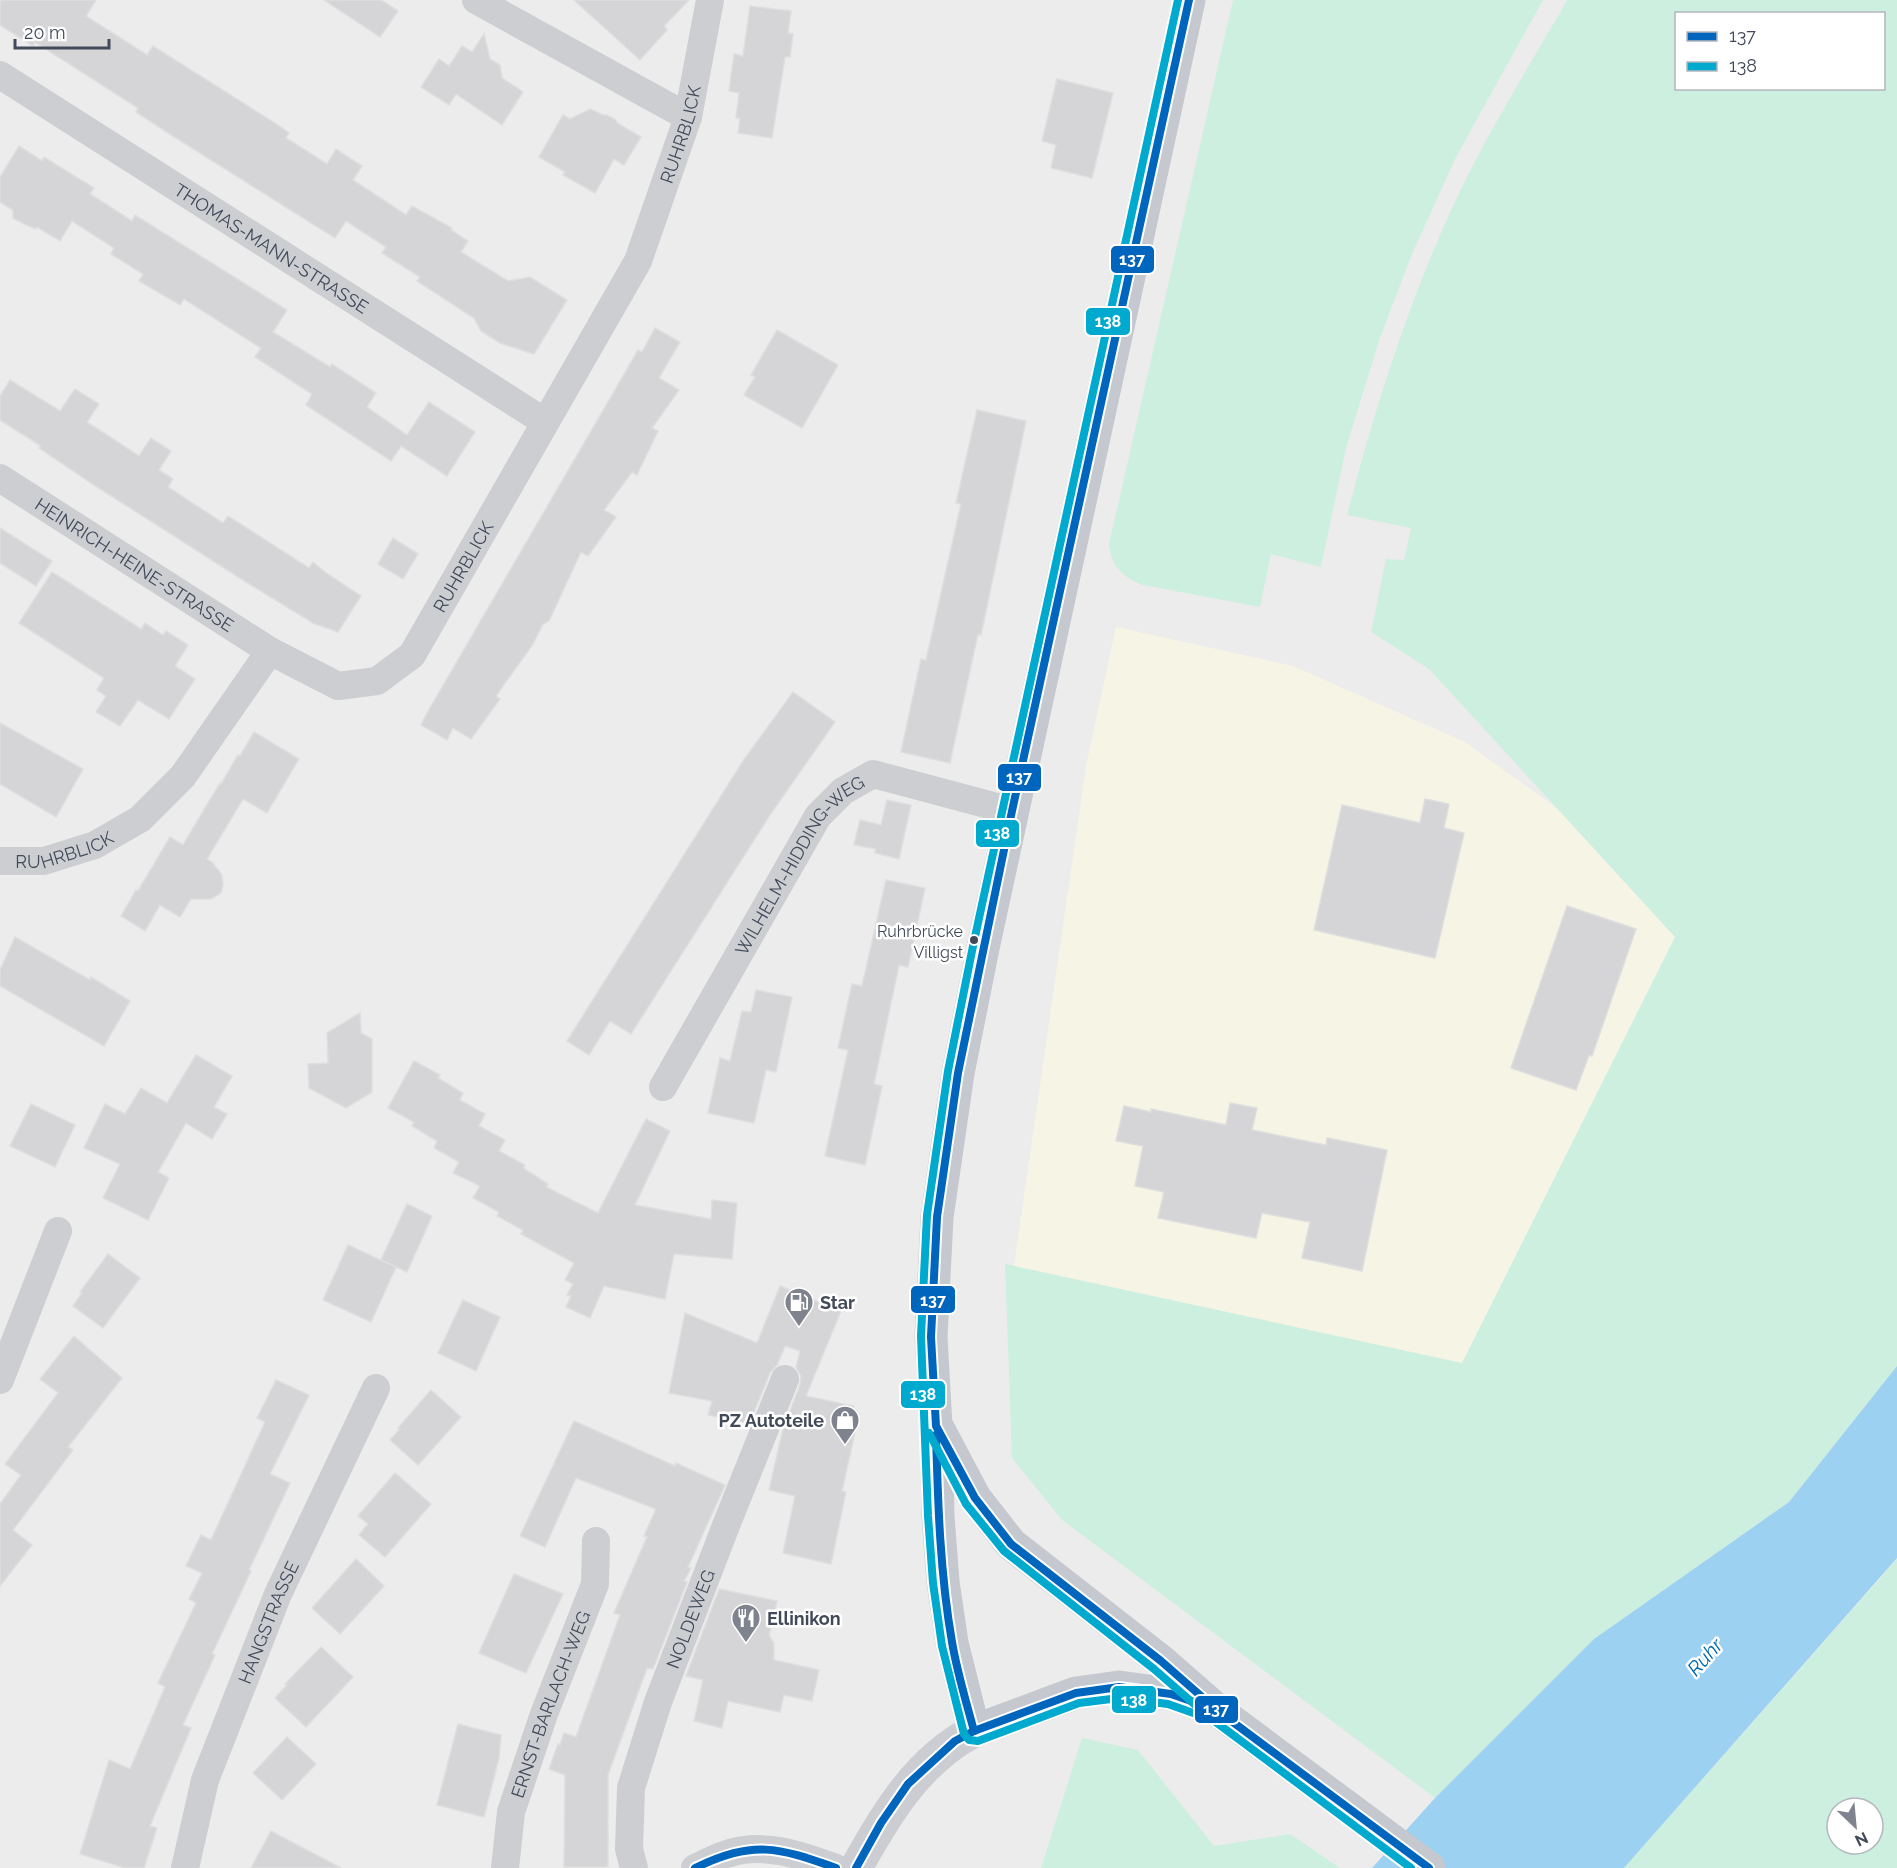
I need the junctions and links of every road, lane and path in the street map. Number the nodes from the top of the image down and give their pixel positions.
1 (476, 0) edge
2 (710, 0) edge
3 (1189, 0) edge
4 (0, 75) edge
5 (688, 117) junction
6 (545, 422) junction
7 (0, 478) edge
8 (270, 651) junction
9 (1012, 811) junction
10 (0, 861) edge
11 (663, 1087) dead end
12 (58, 1231) dead end
13 (785, 1379) dead end
14 (0, 1380) edge
15 (376, 1388) dead end
16 (936, 1426) junction
17 (596, 1541) dead end
18 (1218, 1711) junction
19 (974, 1731) junction
20 (185, 1868) edge
21 (505, 1868) edge
22 (634, 1868) edge
23 (695, 1868) edge
24 (836, 1868) edge
25 (856, 1868) edge
26 (1428, 1868) edge

1 - 5 street
2 - 5 street, RUHRBLICK
3 - 9 main road
4 - 6 street, THOMAS-MANN-STRASSE
5 - 6 street, RUHRBLICK
6 - 8 street, RUHRBLICK
7 - 8 street, HEINRICH-HEINE-STRASSE
8 - 10 street, RUHRBLICK
9 - 11 street, WILHELM-HIDDING-WEG
9 - 16 main road
12 - 14 street
13 - 22 street, NOLDEWEG
15 - 20 street, HANGSTRASSE
16 - 18 main road
16 - 19 main road
17 - 21 street, ERNST-BARLACH-WEG
18 - 19 main road
18 - 26 main road
19 - 25 main road
23 - 24 street

